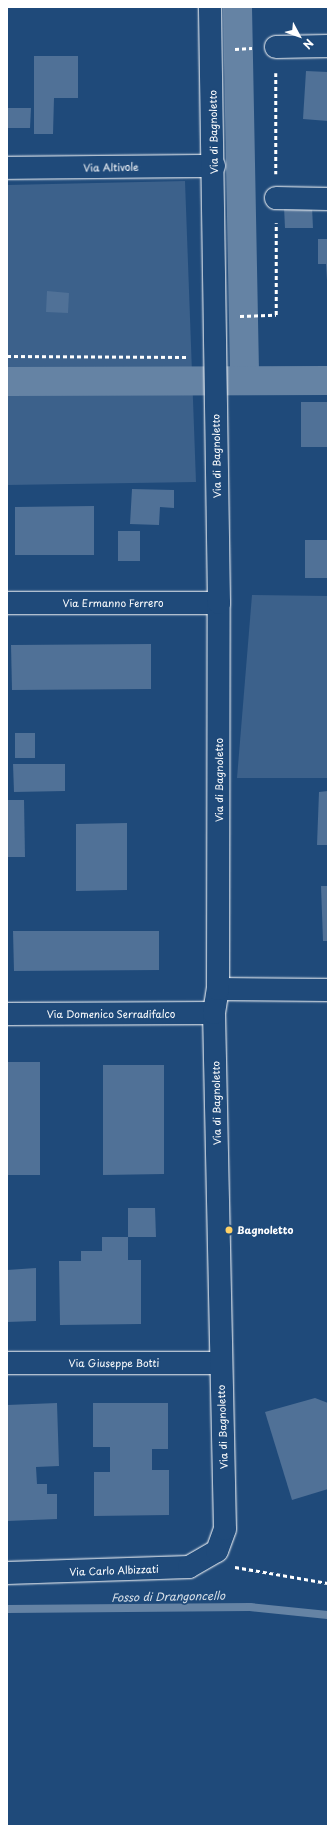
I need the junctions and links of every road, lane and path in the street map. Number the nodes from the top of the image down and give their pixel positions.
1 (210, 7) edge
2 (328, 46) edge
3 (276, 47) joint
4 (229, 49) dead end
5 (214, 166) junction
6 (7, 168) edge
7 (276, 198) dead end
8 (328, 199) edge
9 (276, 315) dead end
10 (236, 316) dead end
11 (7, 356) edge
12 (188, 357) dead end
13 (7, 603) edge
14 (219, 603) junction
15 (218, 988) junction
16 (328, 990) edge
17 (214, 1013) junction
18 (7, 1014) edge
19 (7, 1363) edge
20 (220, 1363) junction
21 (217, 1551) junction
22 (7, 1573) edge
23 (328, 1583) edge

1 - 5 street, Via di Bagnoletto
2 - 3 street
3 - 4 path
5 - 6 street, Via Altivole
5 - 14 street, Via di Bagnoletto
7 - 8 street
9 - 10 path
11 - 12 path
13 - 14 street, Via Ermanno Ferrero
14 - 15 street, Via di Bagnoletto
15 - 16 street
15 - 17 street, Via di Bagnoletto
17 - 18 street, Via Domenico Serradifalco
17 - 20 street, Via di Bagnoletto
19 - 20 street, Via Giuseppe Botti
20 - 21 street, Via di Bagnoletto
21 - 22 street, Via Carlo Albizzati
21 - 23 path

